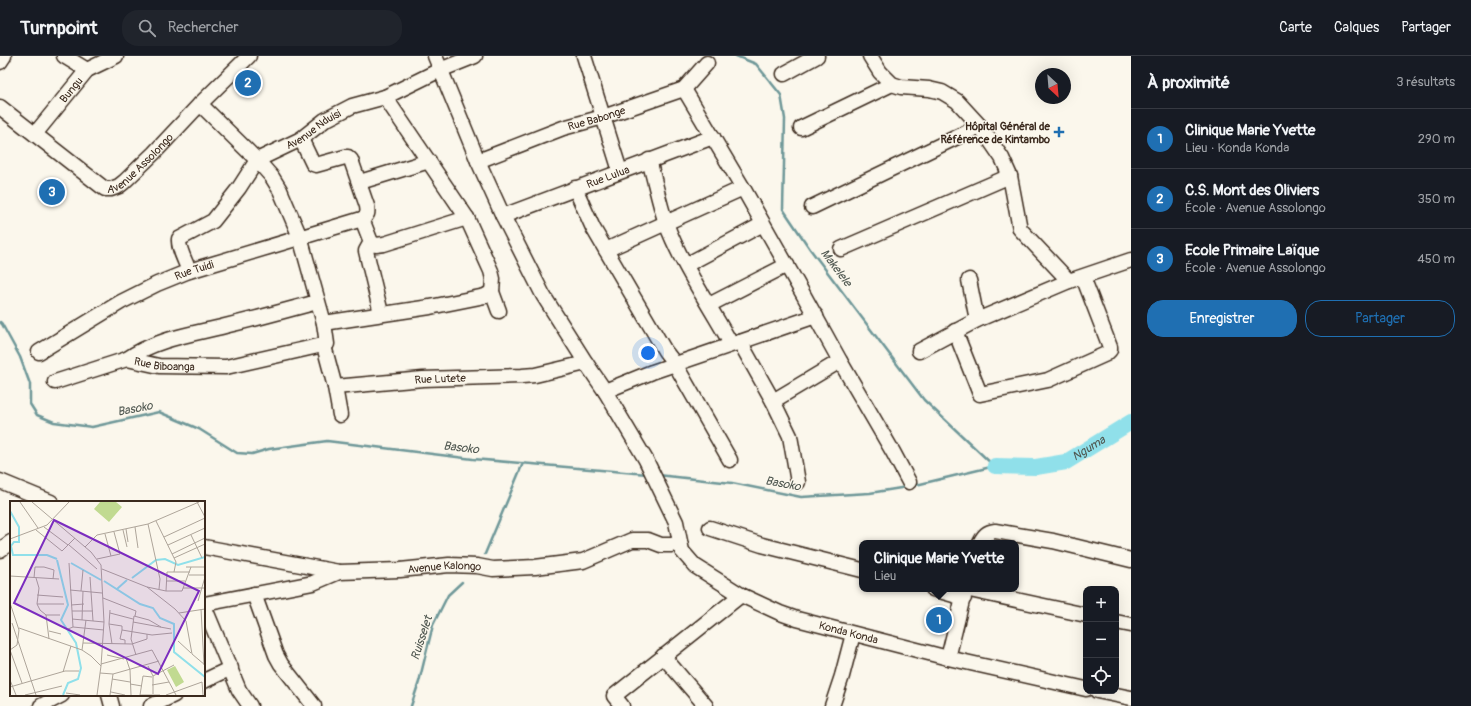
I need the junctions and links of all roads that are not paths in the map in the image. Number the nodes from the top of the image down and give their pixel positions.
1 (4, 56) edge
2 (64, 56) edge
3 (116, 56) edge
4 (249, 56) edge
5 (435, 56) edge
6 (476, 56) edge
7 (584, 56) edge
8 (818, 56) edge
9 (870, 56) edge
10 (0, 62) edge
11 (707, 63) dead end
12 (87, 70) junction
13 (440, 70) junction
14 (784, 74) dead end
15 (892, 84) junction
16 (684, 89) junction
17 (385, 97) junction
18 (200, 104) junction
19 (0, 107) edge
20 (602, 116) junction
21 (980, 126) junction
22 (801, 128) dead end
23 (35, 134) junction
24 (713, 137) junction
25 (301, 139) junction
26 (257, 160) junction
27 (649, 160) junction
28 (428, 161) junction
29 (478, 161) junction
30 (620, 171) junction
31 (1010, 176) junction
32 (360, 182) junction
33 (575, 188) junction
34 (743, 188) junction
35 (812, 207) dead end
36 (503, 216) junction
37 (467, 218) junction
38 (362, 219) junction
39 (666, 222) junction
40 (763, 224) junction
41 (300, 237) junction
42 (371, 242) junction
43 (841, 249) dead end
44 (606, 250) junction
45 (1131, 260) edge
46 (686, 265) junction
47 (787, 265) junction
48 (190, 271) junction
49 (1083, 277) junction
50 (969, 280) dead end
51 (1069, 281) junction
52 (492, 292) junction
53 (317, 302) junction
54 (709, 305) junction
55 (499, 311) dead end
56 (381, 313) junction
57 (816, 316) junction
58 (977, 320) junction
59 (324, 323) junction
60 (955, 332) junction
61 (736, 343) junction
62 (326, 345) junction
63 (919, 351) dead end
64 (39, 352) dead end
65 (128, 359) junction
66 (840, 361) junction
67 (586, 364) junction
68 (675, 364) junction
69 (55, 382) dead end
70 (335, 387) junction
71 (605, 391) junction
72 (773, 401) junction
73 (340, 415) dead end
74 (730, 460) dead end
75 (0, 481) edge
76 (798, 482) dead end
77 (909, 482) dead end
78 (49, 501) edge
79 (710, 528) dead end
80 (982, 540) edge
81 (10, 543) edge
82 (680, 543) junction
83 (205, 547) edge
84 (0, 550) edge
85 (1131, 560) edge
86 (859, 569) edge
87 (339, 572) junction
88 (965, 592) edge
89 (254, 594) junction
90 (741, 595) junction
91 (205, 605) edge
92 (205, 607) edge
93 (1083, 614) edge
94 (1119, 623) edge
95 (1131, 625) edge
96 (853, 634) junction
97 (663, 656) junction
98 (948, 658) junction
99 (230, 668) junction
100 (205, 680) edge
101 (1083, 687) edge
102 (1112, 694) edge
103 (60, 696) edge
104 (109, 696) edge
105 (172, 696) edge
106 (1131, 698) edge
107 (41, 706) edge
108 (112, 706) edge
109 (151, 706) edge
110 (250, 706) edge
111 (314, 706) edge
112 (622, 706) edge
113 (706, 706) edge
114 (832, 706) edge

1 - 10 street
2 - 12 street
3 - 12 street, Bungu
4 - 18 street, Avenue Assolongo
5 - 13 street, Konda Konda
6 - 13 street, Avenue Nduisi
7 - 20 street
8 - 14 street
9 - 15 street
11 - 16 street
12 - 23 street, Bungu
13 - 17 street, Avenue Nduisi
13 - 29 street, Konda Konda
15 - 21 street
15 - 22 street
16 - 20 street, Rue Babonge
16 - 24 street
17 - 25 street, Avenue Nduisi
17 - 28 street
18 - 23 street, Avenue Assolongo
18 - 26 street
19 - 23 street, Avenue Assolongo
20 - 29 street, Rue Babonge
20 - 30 street
21 - 31 street
21 - 35 street
24 - 27 street, Rue Lulua
24 - 34 street
25 - 26 street, Avenue Nduisi
25 - 32 street
26 - 41 street
26 - 48 street
27 - 30 street, Rue Lulua
27 - 39 street
28 - 32 street
28 - 37 street
29 - 36 street, Konda Konda
30 - 33 street, Rue Lulua
31 - 43 street
31 - 51 street
32 - 38 street
33 - 36 street, Rue Lulua
33 - 44 street
34 - 39 street
34 - 40 street
36 - 67 street, Konda Konda
37 - 42 street
37 - 52 street
38 - 41 street, Rue Tuidi
38 - 42 street
39 - 44 street
39 - 46 street
40 - 46 street
40 - 47 street
41 - 48 street, Rue Tuidi
41 - 53 street
42 - 56 street
44 - 68 street
45 - 49 street
46 - 54 street
47 - 54 street
47 - 57 street
48 - 64 street, Rue Tuidi
49 - 51 street
49 - 60 street
50 - 58 street
51 - 58 street
52 - 55 street
52 - 56 street
53 - 59 street
53 - 65 street, Rue Biboanga
54 - 61 street
56 - 59 street
57 - 61 street
57 - 66 street
58 - 60 street
59 - 62 street
60 - 63 street
61 - 68 street
61 - 72 street
62 - 65 street, Rue Biboanga
62 - 70 street
65 - 69 street
66 - 72 street
66 - 77 street
67 - 70 street, Rue Lutete
67 - 71 street, Konda Konda
68 - 71 street
68 - 74 street
70 - 73 street
71 - 82 street, Konda Konda
72 - 76 street
75 - 78 street
79 - 86 street
80 - 85 street
81 - 84 street
82 - 87 street, Avenue Kalongo
82 - 90 street, Konda Konda
83 - 87 street, Avenue Kalongo
87 - 89 street
88 - 93 street
88 - 98 street
89 - 91 street
89 - 111 street
90 - 96 street, Konda Konda
90 - 97 street
92 - 99 street
94 - 95 street
96 - 98 street, Konda Konda
96 - 114 street
97 - 112 street
97 - 113 street
98 - 101 street, Konda Konda
99 - 100 street
99 - 110 street
102 - 106 street
103 - 107 street
104 - 108 street
105 - 109 street

